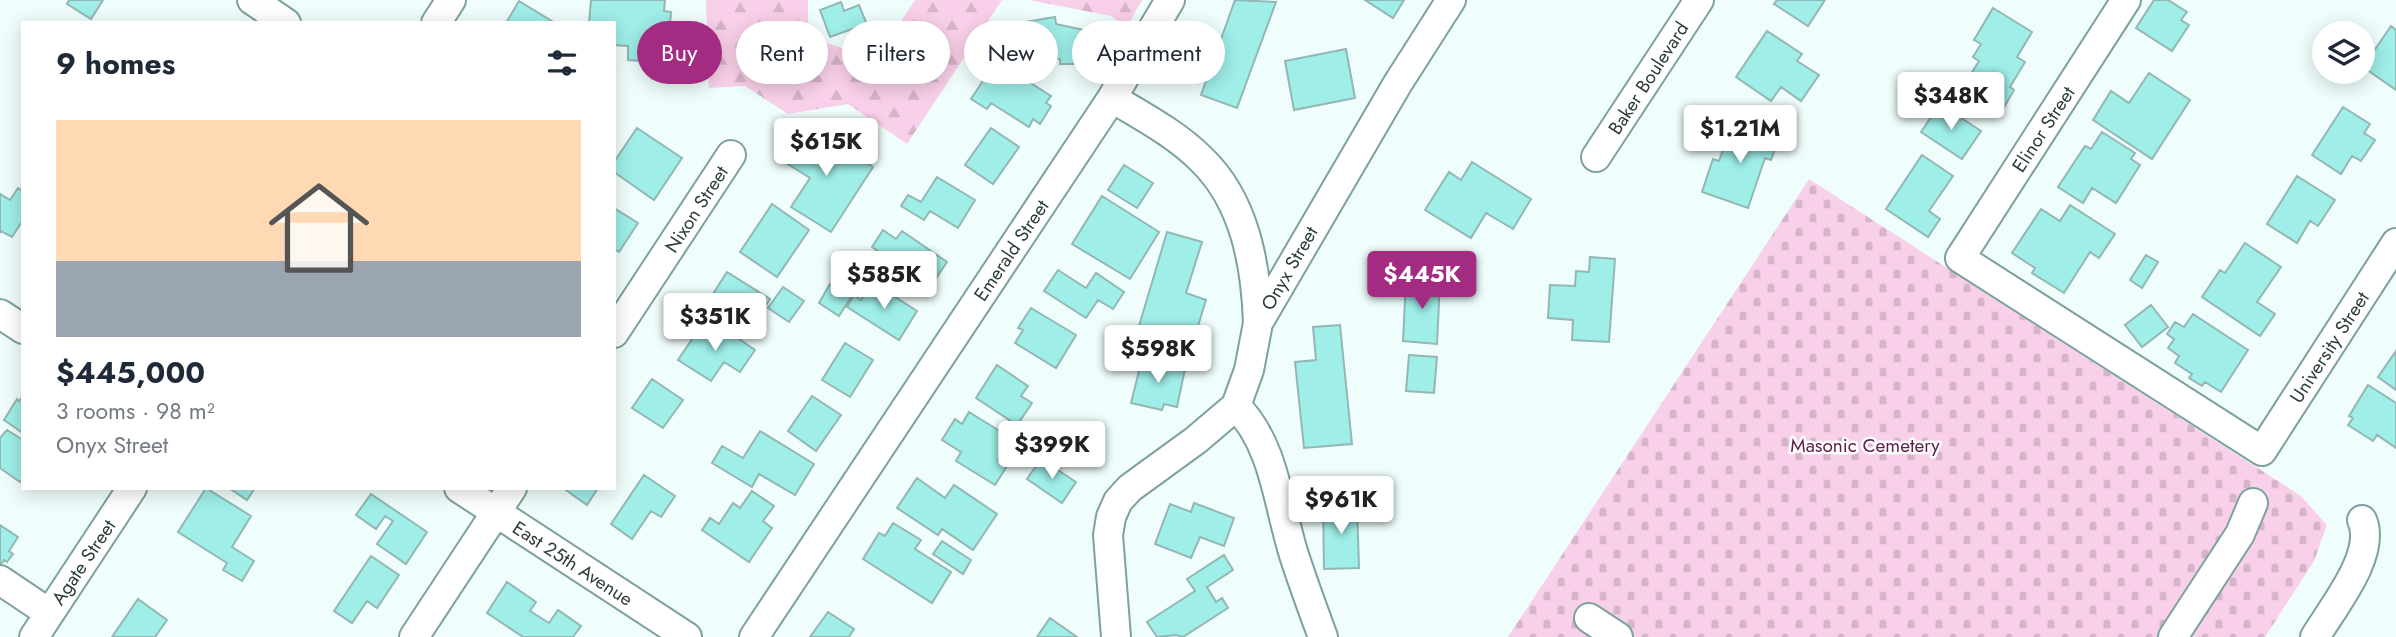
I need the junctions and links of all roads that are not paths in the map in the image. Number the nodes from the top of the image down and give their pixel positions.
1 (252, 0) edge
2 (451, 0) edge
3 (1170, 0) edge
4 (1451, 0) edge
5 (1699, 0) edge
6 (2126, 0) edge
7 (283, 21) edge
8 (437, 21) edge
9 (1112, 98) junction
10 (731, 155) dead end
11 (1597, 157) dead end
12 (2396, 243) edge
13 (0, 314) edge
14 (1258, 323) junction
15 (21, 328) edge
16 (616, 330) edge
17 (1236, 406) junction
18 (2262, 451) joint
19 (131, 490) edge
20 (462, 490) edge
21 (511, 490) edge
22 (2253, 503) dead end
23 (496, 512) junction
24 (2362, 520) dead end
25 (0, 580) edge
26 (49, 612) junction
27 (1589, 618) dead end
28 (34, 637) edge
29 (414, 637) edge
30 (687, 637) edge
31 (754, 637) edge
32 (1116, 637) edge
33 (1323, 637) edge
34 (1619, 637) edge
35 (2173, 637) edge
36 (2315, 637) edge

1 - 7 street
2 - 8 street
3 - 9 street, Emerald Street
4 - 14 street, Onyx Street
5 - 11 street, Baker Boulevard
6 - 18 street, Elinor Street
9 - 14 street
9 - 31 street, Emerald Street
10 - 16 street, Nixon Street
12 - 18 street, University Street
13 - 15 street
14 - 17 street, Onyx Street
17 - 32 street, Onyx Street
17 - 33 street
19 - 26 street, Agate Street
20 - 23 street, East 25th Avenue
21 - 23 street
22 - 35 street
23 - 29 street
23 - 30 street, East 25th Avenue
24 - 36 street
25 - 26 street
26 - 28 street, Agate Street
27 - 34 street

